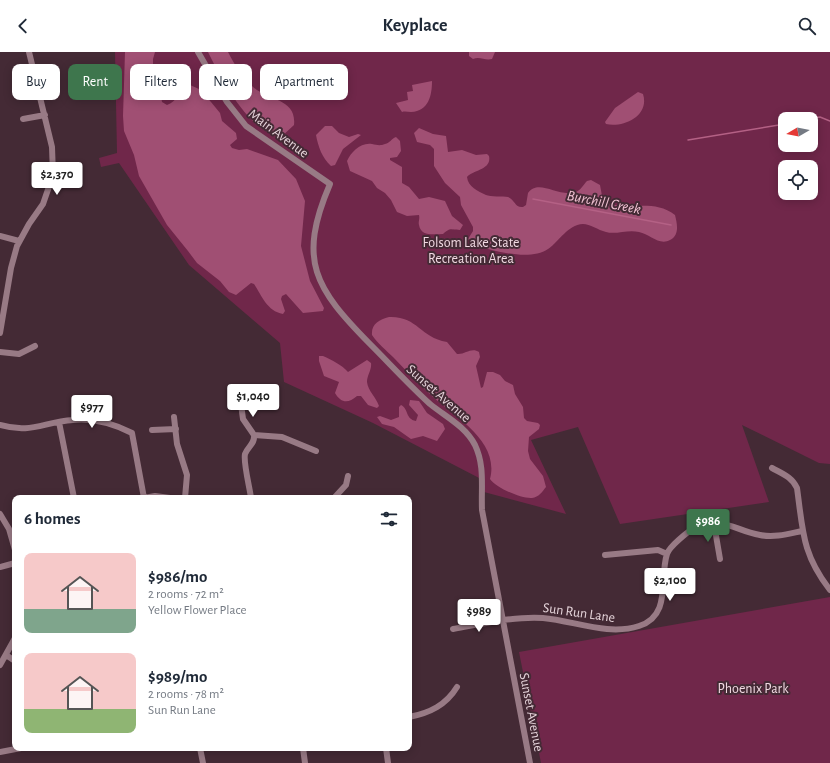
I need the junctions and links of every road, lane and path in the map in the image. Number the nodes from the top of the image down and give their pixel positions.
1 (29, 52) edge
2 (198, 52) edge
3 (44, 115) junction
4 (23, 119) dead end
5 (330, 184) joint
6 (0, 236) edge
7 (19, 241) junction
8 (0, 333) edge
9 (35, 346) dead end
10 (0, 352) edge
11 (241, 404) dead end
12 (174, 417) dead end
13 (59, 422) junction
14 (0, 425) edge
15 (176, 429) junction
16 (152, 430) dead end
17 (254, 434) junction
18 (316, 451) dead end
19 (772, 468) dead end
20 (348, 476) dead end
21 (73, 495) edge
22 (143, 495) edge
23 (184, 495) edge
24 (251, 495) edge
25 (337, 495) edge
26 (0, 514) edge
27 (714, 524) junction
28 (802, 531) junction
29 (12, 540) edge
30 (667, 554) junction
31 (605, 555) dead end
32 (720, 559) dead end
33 (12, 564) edge
34 (0, 567) edge
35 (830, 590) edge
36 (504, 622) junction
37 (453, 629) dead end
38 (12, 644) edge
39 (6, 655) junction
40 (12, 659) edge
41 (0, 665) edge
42 (457, 687) dead end
43 (412, 716) edge
44 (12, 750) edge
45 (201, 751) edge
46 (303, 751) edge
47 (386, 751) edge
48 (0, 752) edge
49 (203, 763) edge
50 (305, 763) edge
51 (388, 763) edge
52 (530, 763) edge

1 - 3 street
2 - 5 street, Main Avenue
3 - 4 street
3 - 7 street
5 - 36 street, Sunset Avenue
6 - 7 street
7 - 8 street
9 - 10 street
11 - 17 street
12 - 15 street
13 - 14 street
13 - 21 street
13 - 22 street
15 - 16 street
15 - 23 street
17 - 18 street
17 - 24 street
19 - 28 street
20 - 25 street
26 - 29 street
27 - 28 street
27 - 30 street
27 - 32 street
28 - 35 street
30 - 31 street
30 - 36 street, Sun Run Lane
33 - 34 street
36 - 37 street, Sun Run Lane
36 - 52 street, Sunset Avenue
38 - 39 street
39 - 40 street
39 - 41 street
42 - 43 street
44 - 48 street
45 - 49 street
46 - 50 street
47 - 51 street

